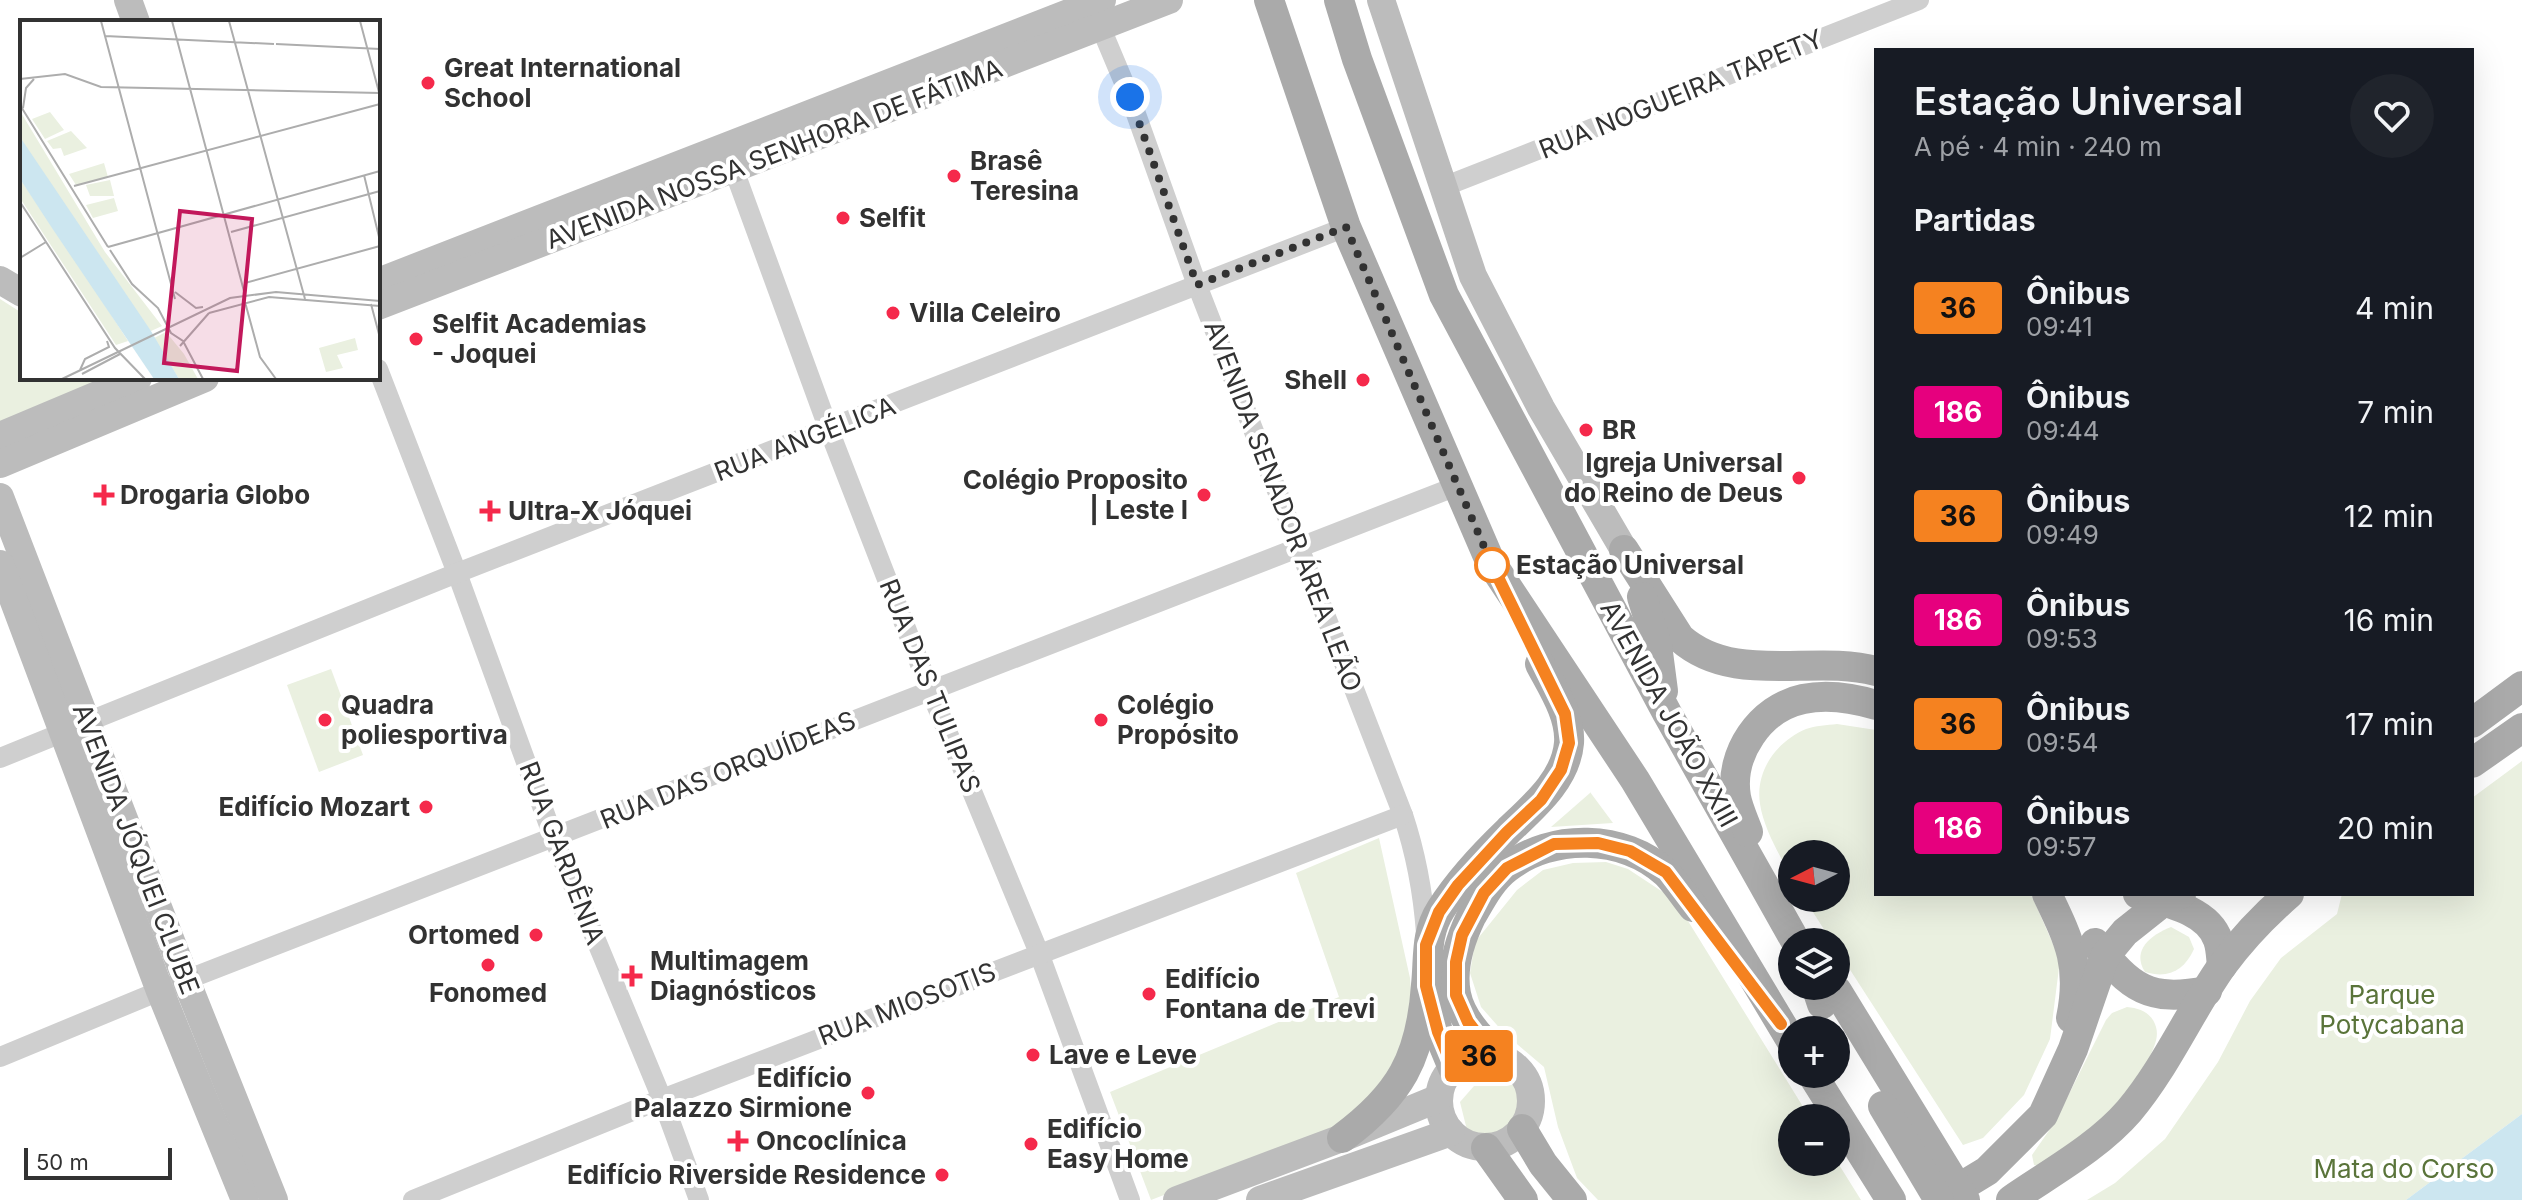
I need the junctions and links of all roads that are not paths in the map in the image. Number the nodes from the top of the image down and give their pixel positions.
1 (128, 0) edge
2 (1169, 0) edge
3 (1269, 0) edge
4 (1322, 0) edge
5 (1339, 0) edge
6 (1381, 0) edge
7 (1919, 0) edge
8 (1085, 8) edge
9 (135, 20) edge
10 (1357, 59) junction
11 (734, 170) junction
12 (1443, 187) junction
13 (1346, 227) junction
14 (0, 280) edge
15 (380, 281) edge
16 (1197, 285) junction
17 (20, 292) edge
18 (380, 305) edge
19 (380, 374) edge
20 (133, 380) edge
21 (200, 380) edge
22 (829, 430) junction
23 (0, 436) edge
24 (0, 464) edge
25 (1457, 486) junction
26 (0, 497) edge
27 (1300, 546) junction
28 (1624, 550) junction
29 (1490, 561) junction
30 (0, 564) edge
31 (457, 573) junction
32 (1874, 670) edge
33 (2522, 686) edge
34 (930, 690) junction
35 (1874, 704) edge
36 (1667, 713) junction
37 (2474, 722) edge
38 (75, 727) junction
39 (2522, 728) edge
40 (0, 758) edge
41 (2474, 762) edge
42 (1403, 815) junction
43 (554, 839) junction
44 (2048, 896) edge
45 (2059, 896) edge
46 (2161, 896) edge
47 (2287, 896) edge
48 (1773, 902) junction
49 (1788, 928) edge
50 (1426, 945) junction
51 (1039, 953) junction
52 (2105, 956) junction
53 (2215, 978) junction
54 (186, 980) junction
55 (1426, 986) junction
56 (160, 991) junction
57 (1831, 1000) edge
58 (1832, 1000) edge
59 (1778, 1020) edge
60 (1778, 1022) edge
61 (0, 1057) edge
62 (1502, 1058) junction
63 (1453, 1068) junction
64 (1821, 1088) edge
65 (2055, 1088) junction
66 (1439, 1098) junction
67 (662, 1099) junction
68 (1522, 1129) junction
69 (1451, 1132) junction
70 (1342, 1138) junction
71 (1486, 1148) junction
72 (245, 1200) edge
73 (274, 1200) edge
74 (413, 1200) edge
75 (699, 1200) edge
76 (1130, 1200) edge
77 (1177, 1200) edge
78 (1260, 1200) edge
79 (1523, 1200) edge
80 (1572, 1200) edge
81 (1891, 1200) edge
82 (1939, 1200) edge
83 (1965, 1200) edge
84 (2011, 1200) edge

1 - 9 main road
2 - 8 main road, AVENIDA NOSSA SENHORA DE FÁTIMA
3 - 13 main road
4 - 10 main road
5 - 10 main road, AVENIDA JOÃO XXIII
6 - 12 main road
7 - 12 street, RUA NOGUEIRA TAPETY
8 - 11 main road, AVENIDA NOSSA SENHORA DE FÁTIMA
8 - 15 main road, AVENIDA NOSSA SENHORA DE FÁTIMA
8 - 16 street, AVENIDA SENADOR ÁREA LEÃO
10 - 36 main road, AVENIDA JOÃO XXIII
11 - 18 main road, AVENIDA NOSSA SENHORA DE FÁTIMA
11 - 22 street, RUA DAS TULIPAS
12 - 28 main road
13 - 16 street, RUA ANGÉLICA
13 - 25 main road
14 - 17 main road
16 - 22 street, RUA ANGÉLICA
16 - 27 street, AVENIDA SENADOR ÁREA LEÃO
19 - 31 street, RUA GARDÊNIA
20 - 23 main road
21 - 24 main road
22 - 31 street, RUA ANGÉLICA
22 - 34 street, RUA DAS TULIPAS
25 - 27 street, RUA DAS ORQUÍDEAS
25 - 29 main road
26 - 38 main road, AVENIDA JÓQUEI CLUBE
27 - 34 street, RUA DAS ORQUÍDEAS
27 - 42 street, AVENIDA SENADOR ÁREA LEÃO
28 - 32 main road
28 - 36 main road
29 - 50 main road
29 - 59 main road
30 - 38 main road, AVENIDA JÓQUEI CLUBE
31 - 38 street, RUA ANGÉLICA
31 - 43 street, RUA GARDÊNIA
33 - 37 main road
34 - 43 street, RUA DAS ORQUÍDEAS
34 - 51 street, RUA DAS TULIPAS
35 - 48 main road
36 - 48 main road, AVENIDA JOÃO XXIII
38 - 40 street, RUA ANGÉLICA
38 - 54 main road, AVENIDA JÓQUEI CLUBE
38 - 56 main road, AVENIDA JÓQUEI CLUBE
39 - 41 main road
42 - 50 street, AVENIDA SENADOR ÁREA LEÃO
42 - 51 street, RUA MIOSOTIS
43 - 54 street, RUA DAS ORQUÍDEAS
43 - 67 street, RUA GARDÊNIA
44 - 65 main road
45 - 52 main road
46 - 52 main road
46 - 53 main road
47 - 53 main road
48 - 49 main road, AVENIDA JOÃO XXIII
50 - 55 main road
51 - 67 street, RUA MIOSOTIS
51 - 76 street, RUA DAS TULIPAS
52 - 53 main road
52 - 65 main road
53 - 84 main road
54 - 56 street, RUA DAS ORQUÍDEAS
54 - 73 main road, AVENIDA JÓQUEI CLUBE
55 - 63 main road
55 - 70 main road
56 - 61 street, RUA DAS ORQUÍDEAS
56 - 72 main road, AVENIDA JÓQUEI CLUBE
57 - 82 main road, bridge
58 - 83 main road, bridge
60 - 62 main road
62 - 63 main road
62 - 68 main road
63 - 66 main road
64 - 81 main road
65 - 82 main road
66 - 69 main road
66 - 70 main road
67 - 74 street, RUA MIOSOTIS
67 - 75 street, RUA GARDÊNIA
68 - 71 main road
68 - 80 main road
69 - 71 main road
69 - 78 main road
70 - 77 main road
71 - 79 main road

